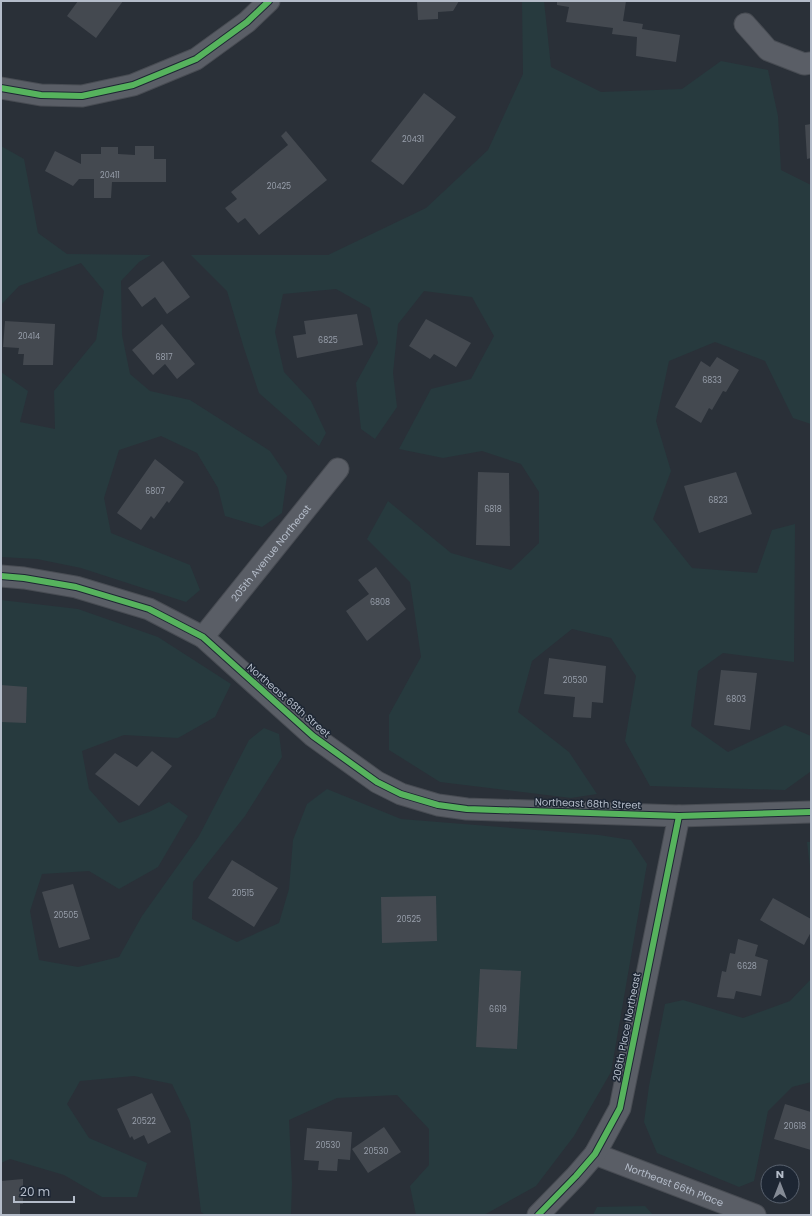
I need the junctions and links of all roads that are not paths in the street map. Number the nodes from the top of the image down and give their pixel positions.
1 (269, 1) edge
2 (745, 24) dead end
3 (811, 63) edge
4 (1, 88) edge
5 (338, 469) dead end
6 (1, 576) edge
7 (203, 637) junction
8 (811, 812) edge
9 (679, 816) junction
10 (594, 1154) junction
11 (538, 1215) edge
12 (755, 1215) edge

1 - 4 street
2 - 3 street
5 - 7 street, 205th Avenue Northeast
6 - 7 street, Northeast 68th Street
7 - 9 street, Northeast 68th Street
8 - 9 street, Northeast 68th Street
9 - 10 street, 206th Place Northeast
10 - 11 street, 206th Place Northeast
10 - 12 street, Northeast 66th Place

